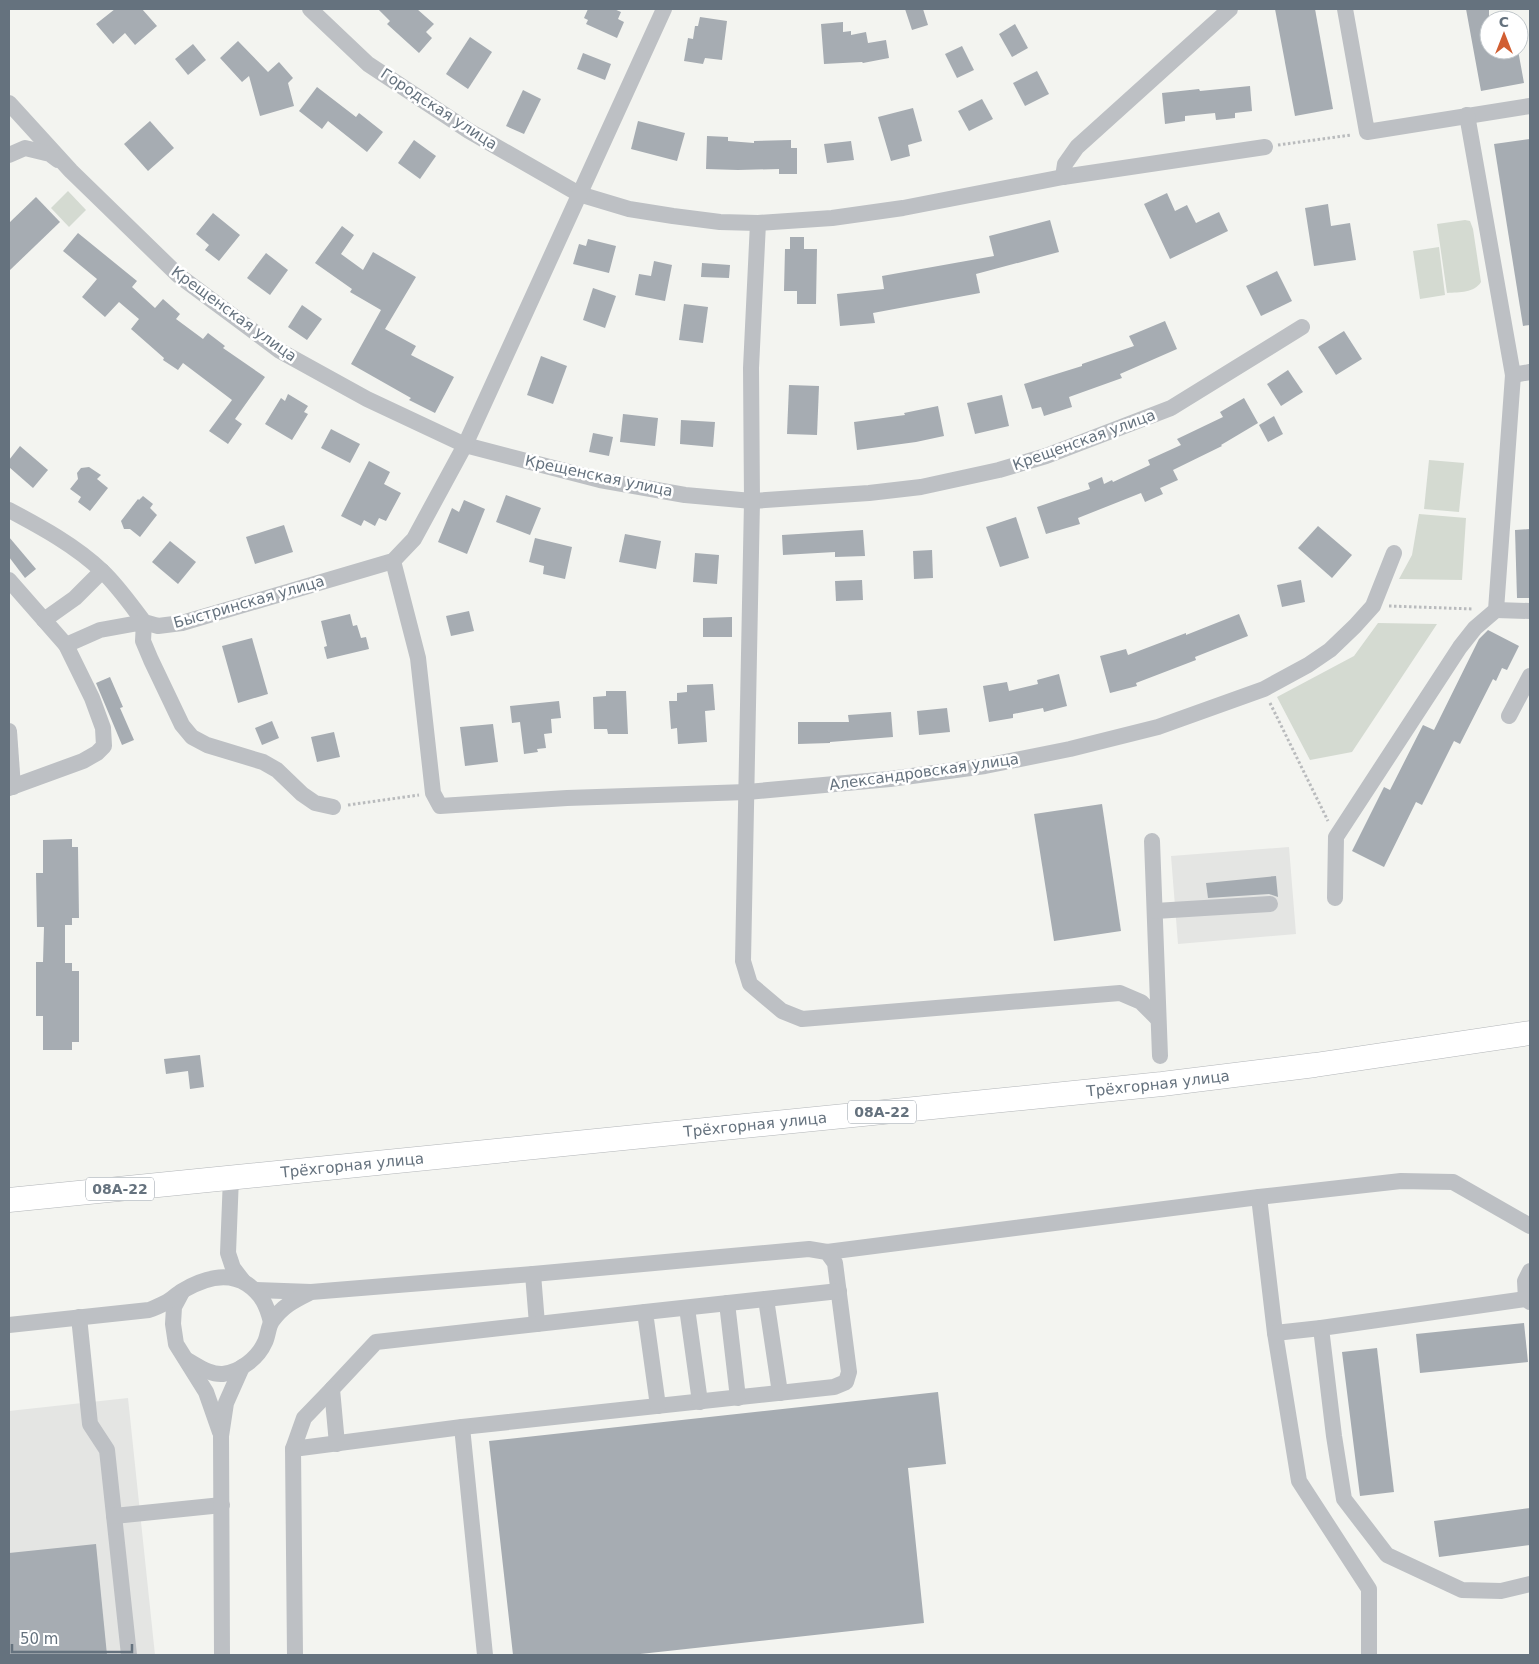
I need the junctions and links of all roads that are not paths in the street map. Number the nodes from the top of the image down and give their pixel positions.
1 (310, 9) edge
2 (664, 9) edge
3 (1230, 9) edge
4 (1344, 9) edge
5 (9, 103) edge
6 (1530, 106) edge
7 (1467, 115) junction
8 (1266, 147) road end
9 (9, 155) edge
10 (71, 171) junction
11 (1063, 177) junction
12 (580, 194) junction
13 (758, 223) junction
14 (1302, 327) dead end
15 (1530, 372) edge
16 (1513, 375) junction
17 (465, 445) junction
18 (752, 501) junction
19 (9, 510) edge
20 (1394, 553) dead end
21 (393, 561) junction
22 (102, 571) junction
23 (9, 580) edge
24 (1496, 610) junction
25 (1530, 611) edge
26 (44, 620) junction
27 (144, 622) junction
28 (66, 645) junction
29 (1530, 676) edge
30 (1509, 716) dead end
31 (9, 731) edge
32 (11, 788) edge
33 (747, 792) junction
34 (333, 807) road end
35 (1152, 841) dead end
36 (1335, 898) dead end
37 (1270, 904) dead end
38 (1155, 911) junction
39 (1158, 1019) junction
40 (1530, 1033) edge
41 (1160, 1056) dead end
42 (231, 1177) junction
43 (1259, 1197) junction
44 (9, 1200) edge
45 (1530, 1226) edge
46 (826, 1252) junction
47 (228, 1253) junction
48 (1530, 1271) edge
49 (533, 1274) junction
50 (202, 1281) junction
51 (249, 1286) junction
52 (183, 1290) junction
53 (839, 1291) junction
54 (312, 1292) junction
55 (766, 1299) junction
56 (1528, 1301) edge
57 (727, 1304) junction
58 (687, 1308) junction
59 (149, 1310) junction
60 (645, 1312) junction
61 (79, 1317) junction
62 (271, 1322) junction
63 (173, 1324) junction
64 (537, 1324) junction
65 (9, 1325) edge
66 (1321, 1328) junction
67 (1275, 1333) junction
68 (187, 1360) junction
69 (242, 1367) junction
70 (332, 1389) junction
71 (780, 1393) junction
72 (738, 1398) junction
73 (700, 1402) junction
74 (658, 1406) junction
75 (462, 1427) junction
76 (221, 1436) junction
77 (337, 1444) junction
78 (292, 1449) junction
79 (222, 1505) junction
80 (114, 1516) junction
81 (1530, 1584) edge
82 (129, 1655) edge
83 (222, 1655) edge
84 (295, 1655) edge
85 (486, 1655) edge
86 (1369, 1655) edge

1 - 12 street, Городская улица
2 - 12 street, Быстринская улица
3 - 11 street
4 - 7 street
5 - 10 street
6 - 7 street
7 - 16 street
8 - 11 street, Городская улица
9 - 10 street
10 - 17 street, Крещенская улица
11 - 13 street, Городская улица
12 - 13 street, Городская улица
12 - 17 street, Быстринская улица
13 - 18 street
14 - 18 street, Крещенская улица
15 - 16 street
16 - 24 street
17 - 18 street, Крещенская улица
17 - 21 street, Быстринская улица
18 - 33 street
19 - 22 street
20 - 33 street, Александровская улица
21 - 27 street, Быстринская улица
21 - 33 street, Александровская улица
22 - 26 street
22 - 27 street
23 - 26 street
24 - 25 street
24 - 36 street
26 - 28 street
27 - 28 street, Быстринская улица
27 - 34 street
28 - 32 street
29 - 30 street
31 - 32 street
33 - 39 street
35 - 38 street
37 - 38 street
38 - 39 street
39 - 41 street
40 - 42 highway, Трёхгорная улица / 08А-22
42 - 44 highway, Трёхгорная улица / 08А-22
42 - 47 street
43 - 45 street
43 - 46 street
43 - 67 street
46 - 49 street
46 - 53 street
47 - 50 street
47 - 51 street
48 - 56 street
49 - 54 street
49 - 64 street
50 - 51 street
50 - 52 street
51 - 54 street
51 - 62 street
52 - 59 street
52 - 63 street
53 - 55 street
53 - 71 street
54 - 62 street
55 - 57 street
55 - 71 street
56 - 66 street
57 - 58 street
57 - 72 street
58 - 60 street
58 - 73 street
59 - 61 street
59 - 63 street
60 - 64 street
60 - 74 street
61 - 65 street
61 - 80 street
62 - 69 street
63 - 68 street
64 - 70 street
66 - 67 street
66 - 81 street
67 - 86 street
68 - 69 street
68 - 76 street
69 - 76 street
70 - 77 street
70 - 78 street
71 - 72 street
72 - 73 street
73 - 74 street
74 - 75 street
75 - 77 street
75 - 85 street
76 - 79 street
77 - 78 street
78 - 84 street
79 - 80 street
79 - 83 street
80 - 82 street

